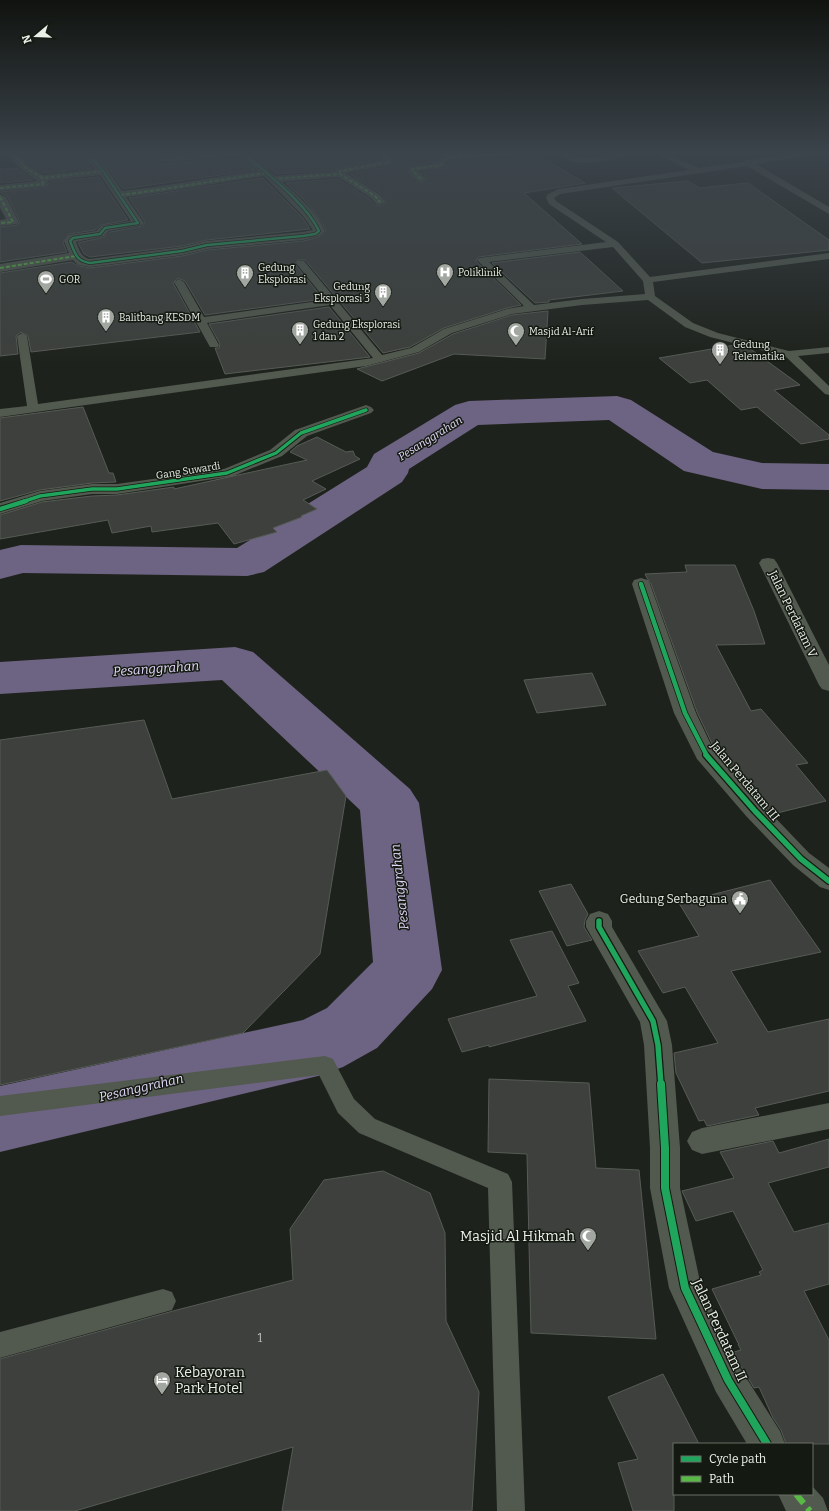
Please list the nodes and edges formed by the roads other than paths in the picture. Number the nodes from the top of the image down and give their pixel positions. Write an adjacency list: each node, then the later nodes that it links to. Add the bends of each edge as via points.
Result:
1 (138, 224): 5 (street, via 105,228 98,235 73,238 70,241)
2 (315, 224): 5 (street, via 319,231 303,236 207,245 182,251 90,263 82,262)
3 (584, 224): 4 (lane)
4 (615, 244): 9 (lane); 13 (lane, via 482,260)
5 (76, 256): 8 (street)
6 (829, 256): 9 (lane)
7 (301, 263): 12 (lane)
8 (0, 268)
9 (648, 280): 11 (lane)
10 (179, 282): 14 (lane)
11 (650, 298): 13 (lane); 18 (lane, via 700,331)
12 (333, 302): 14 (lane); 19 (lane)
13 (531, 308): 19 (lane, via 512,311 448,331 414,350)
14 (201, 321): 16 (lane)
15 (22, 336): 21 (lane)
16 (214, 345)
17 (829, 350): 18 (lane)
18 (789, 354): 20 (lane)
19 (380, 360): 21 (lane)
20 (829, 392)
21 (33, 409): 23 (lane)
22 (366, 410): 24 (street, Gang Suwardi, via 301,433 276,453 227,473 117,489 92,489 40,496)
23 (0, 413)
24 (0, 508)
25 (768, 563): 27 (street, Jalan Perdatam V)
26 (641, 584): 28 (street, Jalan Perdatam III, via 685,712 705,754 801,859)
27 (829, 685)
28 (829, 882)
29 (599, 921): 35 (street, Jalan Perdatam II, via 599,927 652,1021 658,1045 665,1188 685,1288 728,1380)
30 (0, 1106): 37 (lane, via 325,1065 346,1106 367,1126 500,1182)
31 (829, 1116): 32 (street)
32 (702, 1140)
33 (163, 1301): 34 (lane)
34 (0, 1345)
35 (765, 1443)
36 (797, 1495): 38 (street)
37 (511, 1511)
38 (810, 1511)

